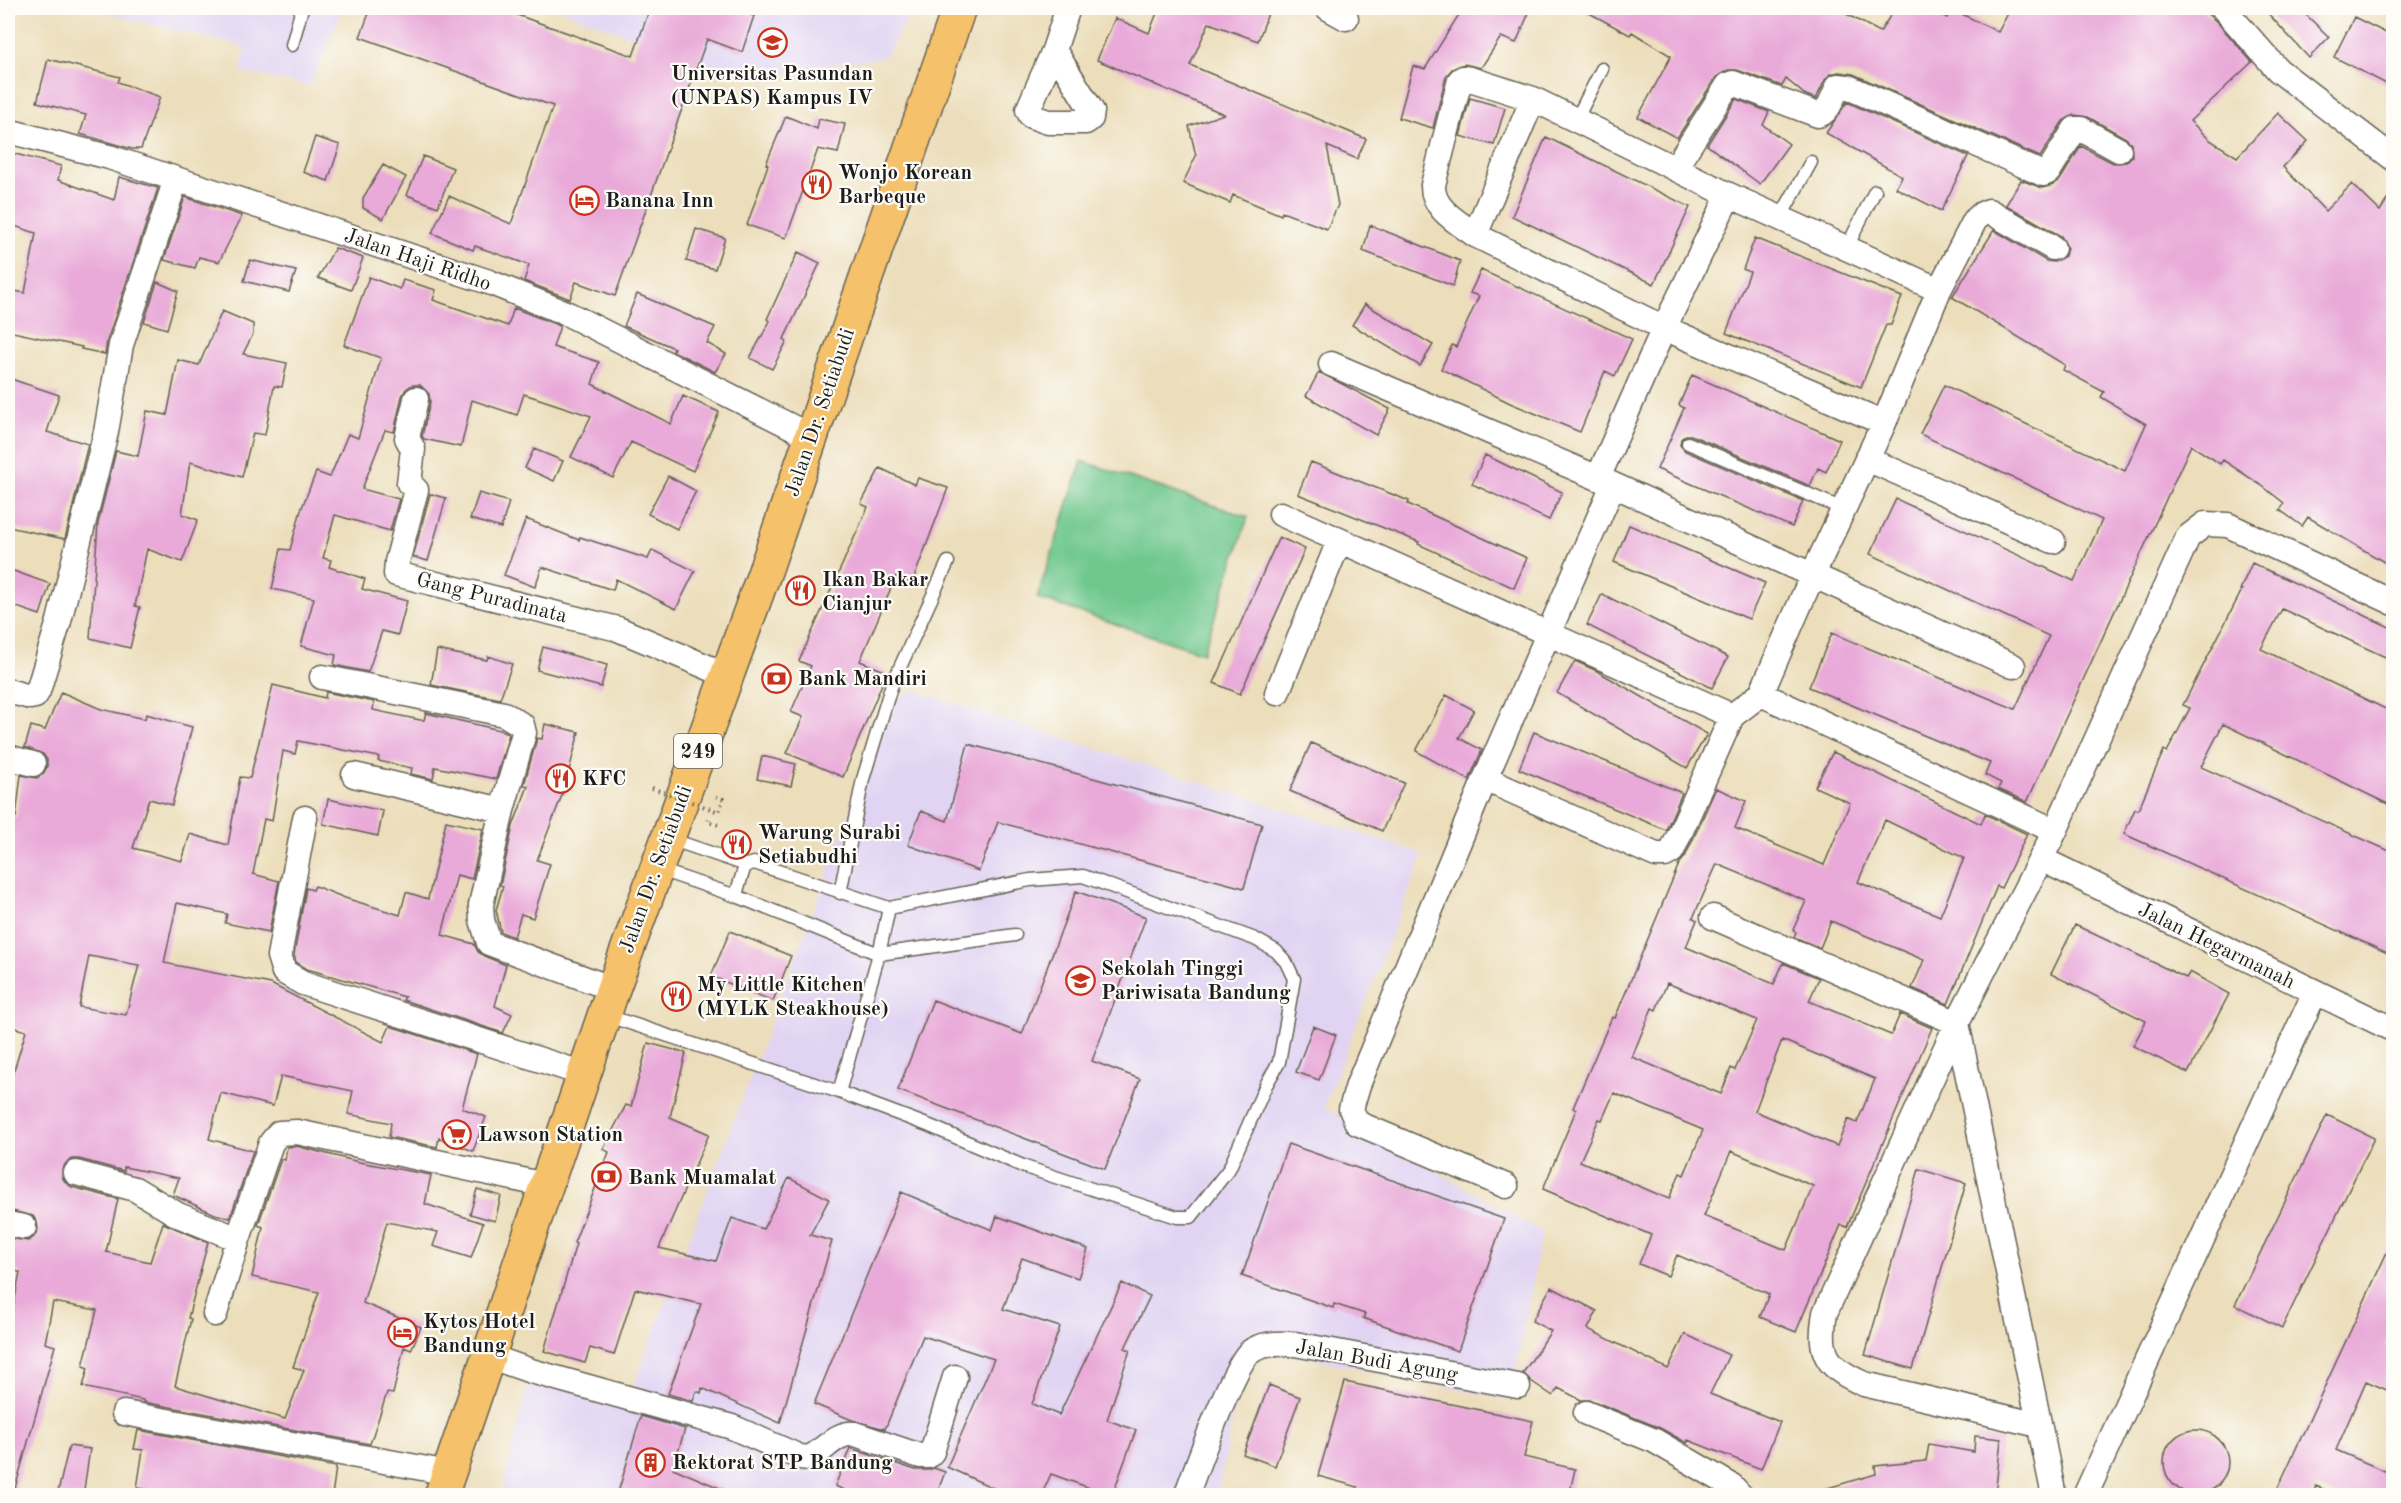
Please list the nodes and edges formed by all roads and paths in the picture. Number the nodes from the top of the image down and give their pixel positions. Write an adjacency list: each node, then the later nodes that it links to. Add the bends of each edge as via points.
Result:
1 (302, 8): 5 (lane)
2 (1068, 8): 6 (street)
3 (2223, 8): 12 (street, via 2278,70)
4 (950, 10): 27 (main road, Jalan Dr. Setiabudi / 249)
5 (292, 45)
6 (1054, 50)
7 (1602, 69): 9 (lane)
8 (1533, 99): 9 (street); 19 (street); 19 (street, via 1470,79 1460,80 1433,194 1442,209)
9 (1576, 120): 14 (street)
10 (8, 131): 15 (street, Jalan Haji Ridho, via 110,157)
11 (2119, 150): 14 (street, via 2075,129 2043,174 1848,87 1838,86 1826,111 1818,115 1733,84 1728,85)
12 (2394, 159)
13 (1811, 162): 18 (lane)
14 (1675, 168): 17 (street)
15 (176, 179): 27 (street, Jalan Haji Ridho, via 499,286 579,320); 42 (street, via 121,345 106,432 38,691 30,697)
16 (1875, 191): 20 (lane)
17 (1729, 195): 18 (street); 23 (street)
18 (1780, 218): 20 (street)
19 (1475, 235): 23 (street)
20 (1847, 247): 22 (street)
21 (2053, 248): 22 (street, via 1989,211 1975,220)
22 (1939, 291): 26 (street)
23 (1664, 328): 26 (street); 30 (street)
24 (1331, 364): 30 (street)
25 (416, 399): 40 (street, Gang Puradinata, via 407,438 413,449 409,483 416,490 396,573 618,629)
26 (1884, 423): 29 (street)
27 (810, 436): 40 (main road, Jalan Dr. Setiabudi / 249)
28 (1688, 443): 31 (lane)
29 (1867, 459): 31 (street); 34 (street)
30 (1605, 481): 36 (street); 38 (street)
31 (1843, 509): 36 (street)
32 (1281, 514): 33 (street)
33 (1339, 541): 38 (street); 43 (street)
34 (2053, 541)
35 (948, 562): 59 (lane, via 891,687 863,779)
36 (1812, 574): 39 (street); 44 (street)
37 (2394, 603): 54 (street, via 2228,525 2205,524 2196,529 2188,537)
38 (1548, 632): 45 (street); 49 (street)
39 (2013, 666)
40 (726, 675): 55 (main road, Jalan Dr. Setiabudi / 249)
41 (322, 677): 51 (street, via 513,718 522,725 524,733)
42 (8, 692)
43 (1277, 693)
44 (1761, 694): 45 (street); 54 (street)
45 (1732, 716): 49 (street, via 1672,851 1665,855 1656,855)
46 (8, 758): 47 (street)
47 (33, 764)
48 (354, 775): 51 (street)
49 (1485, 779): 73 (street, via 1351,1109 1357,1123)
50 (652, 788): 53 (path, bridge, via 719,812 723,799 716,796 708,822)
51 (502, 810): 66 (street, via 481,904 489,943)
52 (305, 818): 69 (street, via 279,956 284,972 303,983)
53 (719, 825)
54 (2055, 831): 56 (street)
55 (666, 838): 57 (lane); 58 (main road, Jalan Dr. Setiabudi / 249)
56 (2041, 859): 65 (street, Jalan Hegarmanah); 67 (street)
57 (746, 865): 59 (lane, via 754,863); 60 (lane, via 736,891)
58 (655, 868): 60 (lane); 66 (main road, Jalan Dr. Setiabudi / 249)
59 (840, 893): 61 (lane)
60 (739, 897): 64 (lane)
61 (889, 908): 64 (lane); 70 (lane, via 1030,880 1083,876 1255,939 1276,951 1294,979 1279,1062 1229,1169 1191,1216 1178,1217 1025,1167)
62 (1713, 917): 67 (street)
63 (1015, 935): 64 (lane)
64 (879, 954): 70 (lane)
65 (2315, 992): 68 (street, Jalan Hegarmanah); 86 (street)
66 (609, 1002): 69 (main road, Jalan Dr. Setiabudi / 249); 70 (lane)
67 (1957, 1023): 81 (street); 81 (street, via 1825,1312 1824,1350 1841,1373 1864,1384)
68 (2394, 1030)
69 (584, 1074): 72 (main road, Jalan Dr. Setiabudi / 249)
70 (839, 1092)
71 (76, 1173): 74 (street, via 135,1188 178,1215)
72 (545, 1185): 74 (street, via 289,1131 277,1134 271,1143); 76 (main road, Jalan Dr. Setiabudi / 249)
73 (1506, 1186)
74 (238, 1239): 75 (street)
75 (215, 1314)
76 (488, 1356): 77 (street, via 732,1427 809,1458 846,1433 920,1456 928,1455); 82 (main road, Jalan Dr. Setiabudi / 249)
77 (956, 1377)
78 (1518, 1386): 83 (street, Jalan Budi Agung, via 1295,1344 1268,1344 1249,1352 1237,1372)
79 (124, 1413): 82 (street)
80 (1586, 1413): 84 (street, via 1655,1440 1732,1486)
81 (2040, 1425): 85 (street)
82 (445, 1484)
83 (1186, 1496)
84 (1741, 1496)
85 (2054, 1496)
86 (2085, 1496)

